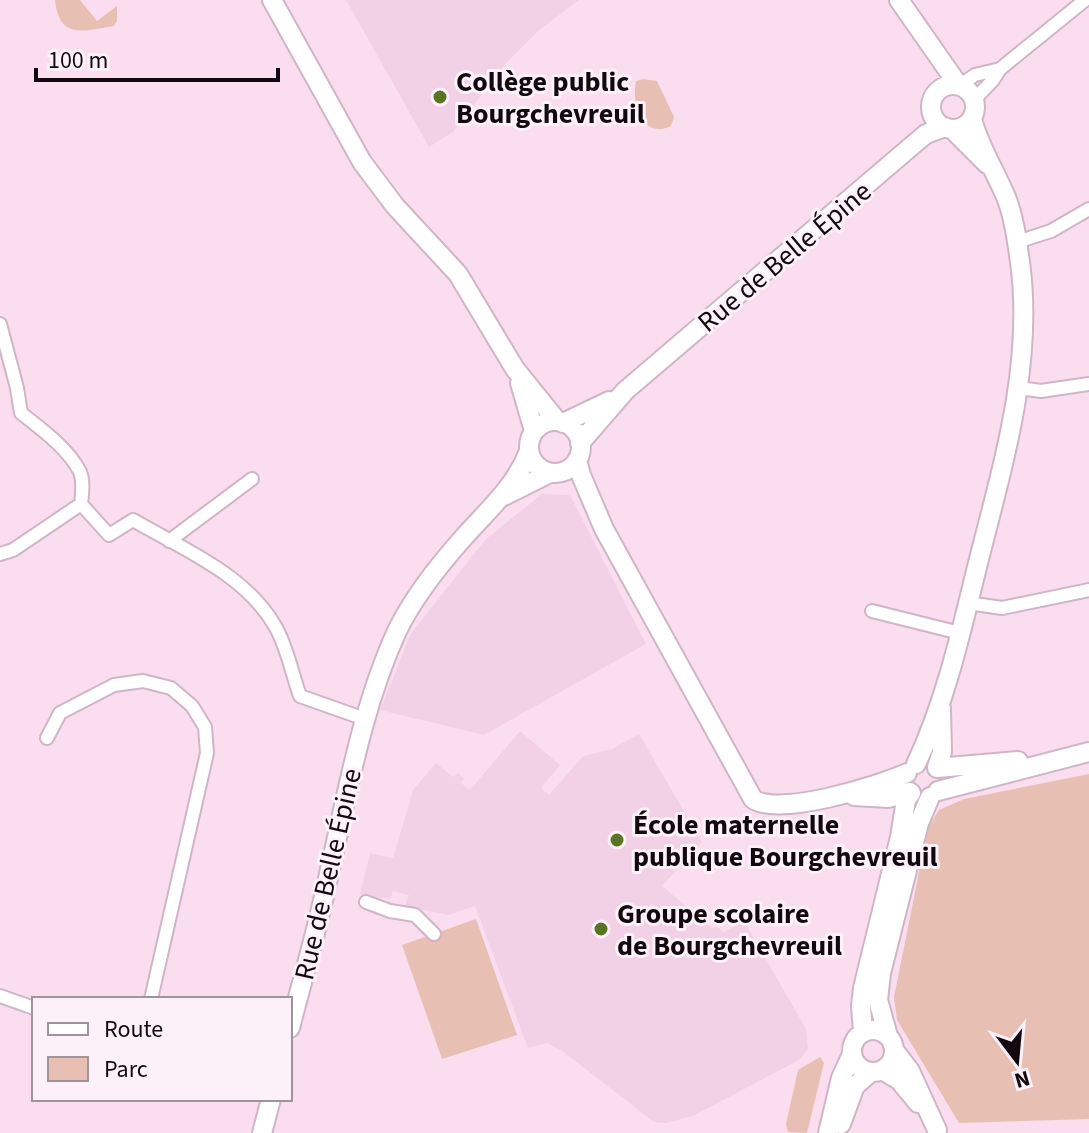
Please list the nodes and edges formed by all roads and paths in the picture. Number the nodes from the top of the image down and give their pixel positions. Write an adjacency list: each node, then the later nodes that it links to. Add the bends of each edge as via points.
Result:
1 (272, 0): 14 (street, via 362,162 458,274)
2 (899, 0): 4 (street)
3 (1085, 0): 5 (street)
4 (925, 37): 6 (street); 7 (street)
5 (1000, 69): 6 (street, via 975,75); 8 (street)
6 (959, 86): 7 (street); 8 (street, via 966,90)
7 (939, 91): 9 (street, via 932,113)
8 (973, 110): 9 (street, via 967,125); 10 (street)
9 (949, 128): 10 (street); 17 (street, Rue de Belle Épine, via 926,134)
10 (992, 170): 12 (street, via 1006,197)
11 (1089, 209): 12 (street, via 1045,234)
12 (1017, 242): 16 (street, via 1023,309)
13 (0, 324): 25 (street, via 21,413 51,436 79,472)
14 (515, 369): 18 (street); 19 (street)
15 (1089, 384): 16 (street, via 1041,391)
16 (1019, 388): 30 (street)
17 (625, 391): 18 (street, Rue de Belle Épine, via 584,415); 21 (street, Rue de Belle Épine)
18 (560, 422): 19 (street, via 544,423); 21 (street, via 573,428)
19 (534, 431): 20 (street)
20 (529, 451): 22 (street, via 538,468); 24 (street, Rue de Belle Épine)
21 (579, 451): 22 (street, via 568,469); 26 (street, via 581,475)
22 (553, 473): 24 (street, Rue de Belle Épine); 26 (street, via 580,496)
23 (252, 479): 27 (street)
24 (502, 497): 34 (street, Rue de Belle Épine, via 462,539 407,614)
25 (81, 504): 27 (street, via 109,535 133,520); 28 (street)
26 (604, 529): 38 (street, via 753,799 777,804 839,796 888,798)
27 (169, 541): 34 (street, via 240,583 260,603 277,628 300,696)
28 (6, 552)
29 (1089, 590): 30 (street, via 1002,608)
30 (968, 603): 32 (street)
31 (872, 611): 32 (street)
32 (960, 633): 33 (street)
33 (941, 701): 37 (street, via 942,752); 38 (street)
34 (365, 719): 44 (street, Rue de Belle Épine)
35 (47, 738): 42 (street, via 60,713 114,685 143,681 171,688 192,706 205,727 207,753)
36 (1083, 753): 37 (street); 38 (street)
37 (937, 767): 38 (street, via 942,778)
38 (919, 785): 45 (street, via 906,800 863,988); 46 (street, via 919,823 878,1000)
39 (366, 902): 40 (street, via 415,915)
40 (434, 934)
41 (0, 996): 43 (street)
42 (151, 997)
43 (32, 1007)
44 (292, 1020)
45 (863, 1032): 46 (street, via 876,1030); 47 (street, via 854,1041)
46 (891, 1043): 48 (street, via 890,1064); 50 (street)
47 (852, 1054): 48 (street, via 858,1066); 52 (street)
48 (876, 1072): 50 (street, via 909,1090); 53 (street, via 855,1086)
49 (270, 1101): 51 (street)
50 (938, 1131)
51 (262, 1133)
52 (828, 1133)
53 (838, 1133)

